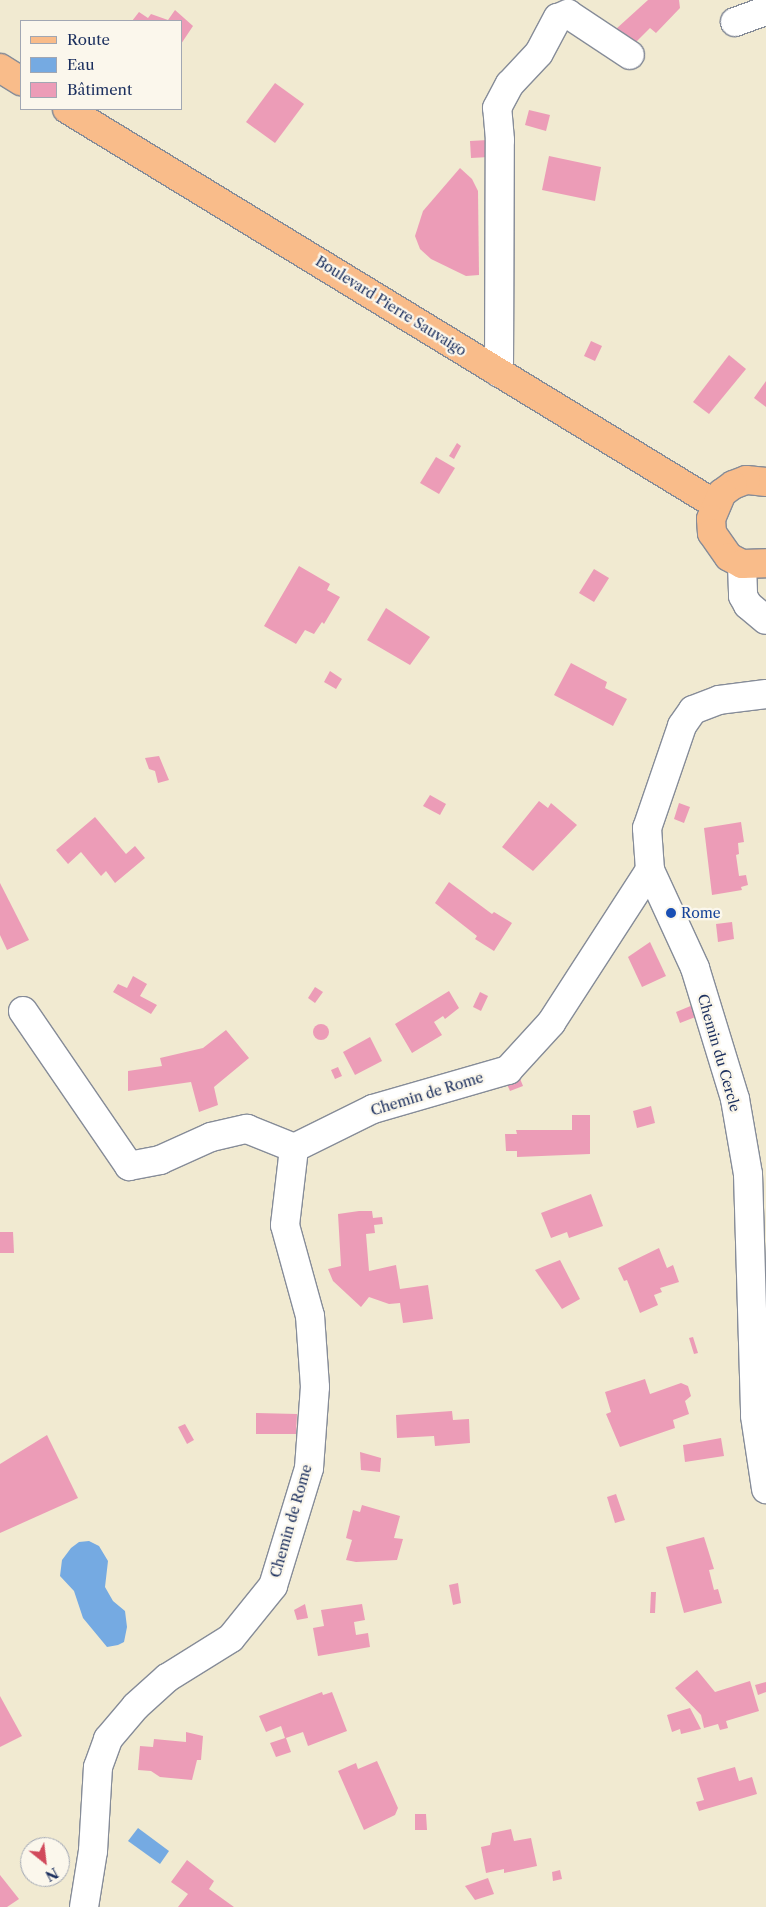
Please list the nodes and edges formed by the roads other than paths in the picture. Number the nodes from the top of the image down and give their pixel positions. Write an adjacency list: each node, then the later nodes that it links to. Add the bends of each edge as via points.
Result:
1 (766, 11): 2 (street)
2 (735, 22)
3 (630, 55): 7 (street, via 568,14 558,18 539,53 510,84 497,108 500,140)
4 (0, 68): 5 (main road)
5 (20, 80)
6 (69, 110): 7 (main road, Boulevard Pierre Sauvaigo)
7 (499, 373): 9 (main road, Boulevard Pierre Sauvaigo)
8 (766, 482): 9 (main road, via 746,480 733,485)
9 (715, 504): 10 (main road, via 712,533 729,558)
10 (754, 564): 11 (street, via 743,596 751,609)
11 (766, 620)
12 (766, 694): 13 (street, Chemin du Cercle, via 719,700 702,706 693,710 682,726 646,828)
13 (650, 870): 15 (street, Chemin de Rome, via 551,1023 508,1070 373,1109); 16 (street, Chemin du Cercle, via 695,968 735,1099 748,1174 755,1416)
14 (23, 1011): 15 (street, via 129,1166 160,1160 211,1137 247,1129)
15 (294, 1148): 17 (street, Chemin de Rome, via 286,1225 310,1316 315,1388 309,1468 272,1586 230,1638 167,1678 136,1706 108,1740 98,1768 93,1851)
16 (766, 1489)
17 (84, 1907)

